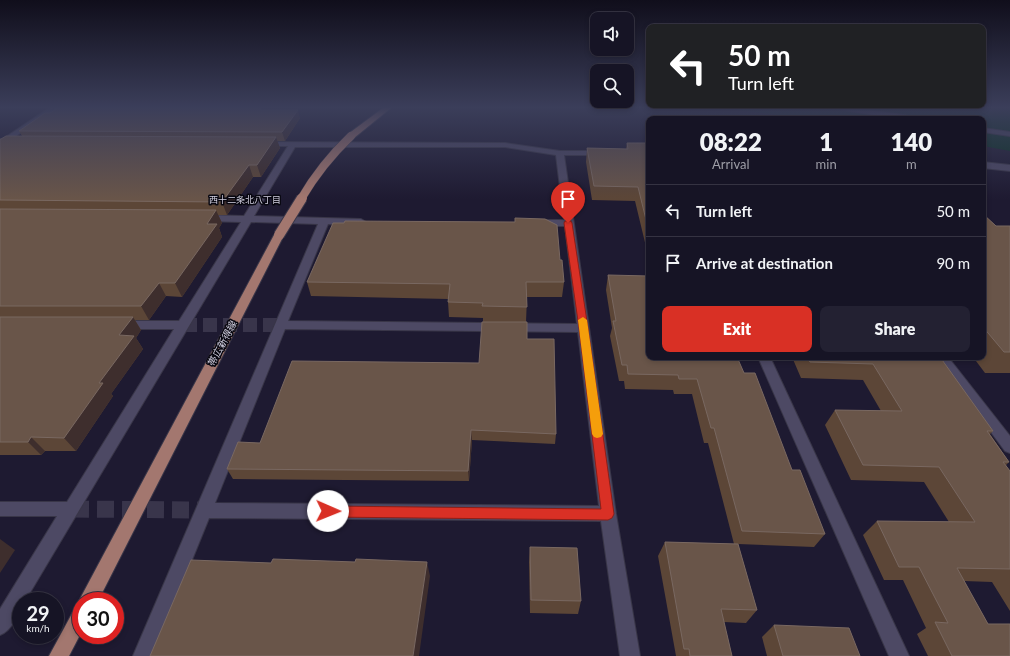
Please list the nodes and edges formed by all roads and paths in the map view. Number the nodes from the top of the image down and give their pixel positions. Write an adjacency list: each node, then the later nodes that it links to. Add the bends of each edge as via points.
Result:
1 (348, 139): 27 (main road, 帯広新得線, bridge, via 314,177 279,235)
2 (18, 143): 3 (street)
3 (1, 144)
4 (254, 144): 5 (street)
5 (293, 144): 6 (street, via 505,145); 11 (street)
6 (560, 153): 7 (street); 15 (street)
7 (612, 153)
8 (986, 165): 9 (street)
9 (1010, 168)
10 (194, 218): 11 (street)
11 (248, 219): 12 (street); 17 (street)
12 (324, 221): 13 (street); 18 (street)
13 (371, 222)
14 (529, 223): 15 (street)
15 (568, 223): 19 (street)
16 (111, 325): 17 (street)
17 (183, 325): 24 (street)
18 (281, 325): 19 (street); 25 (street)
19 (584, 328): 26 (street)
20 (765, 360): 33 (street)
21 (944, 360): 22 (street)
22 (1010, 447)
23 (0, 509): 24 (street)
24 (72, 509): 28 (street)
25 (204, 510): 26 (street); 31 (street)
26 (608, 514): 32 (street)
27 (93, 592)
28 (0, 626)
29 (72, 631): 30 (main road)
30 (59, 656)
31 (144, 656)
32 (630, 656)
33 (899, 656)

